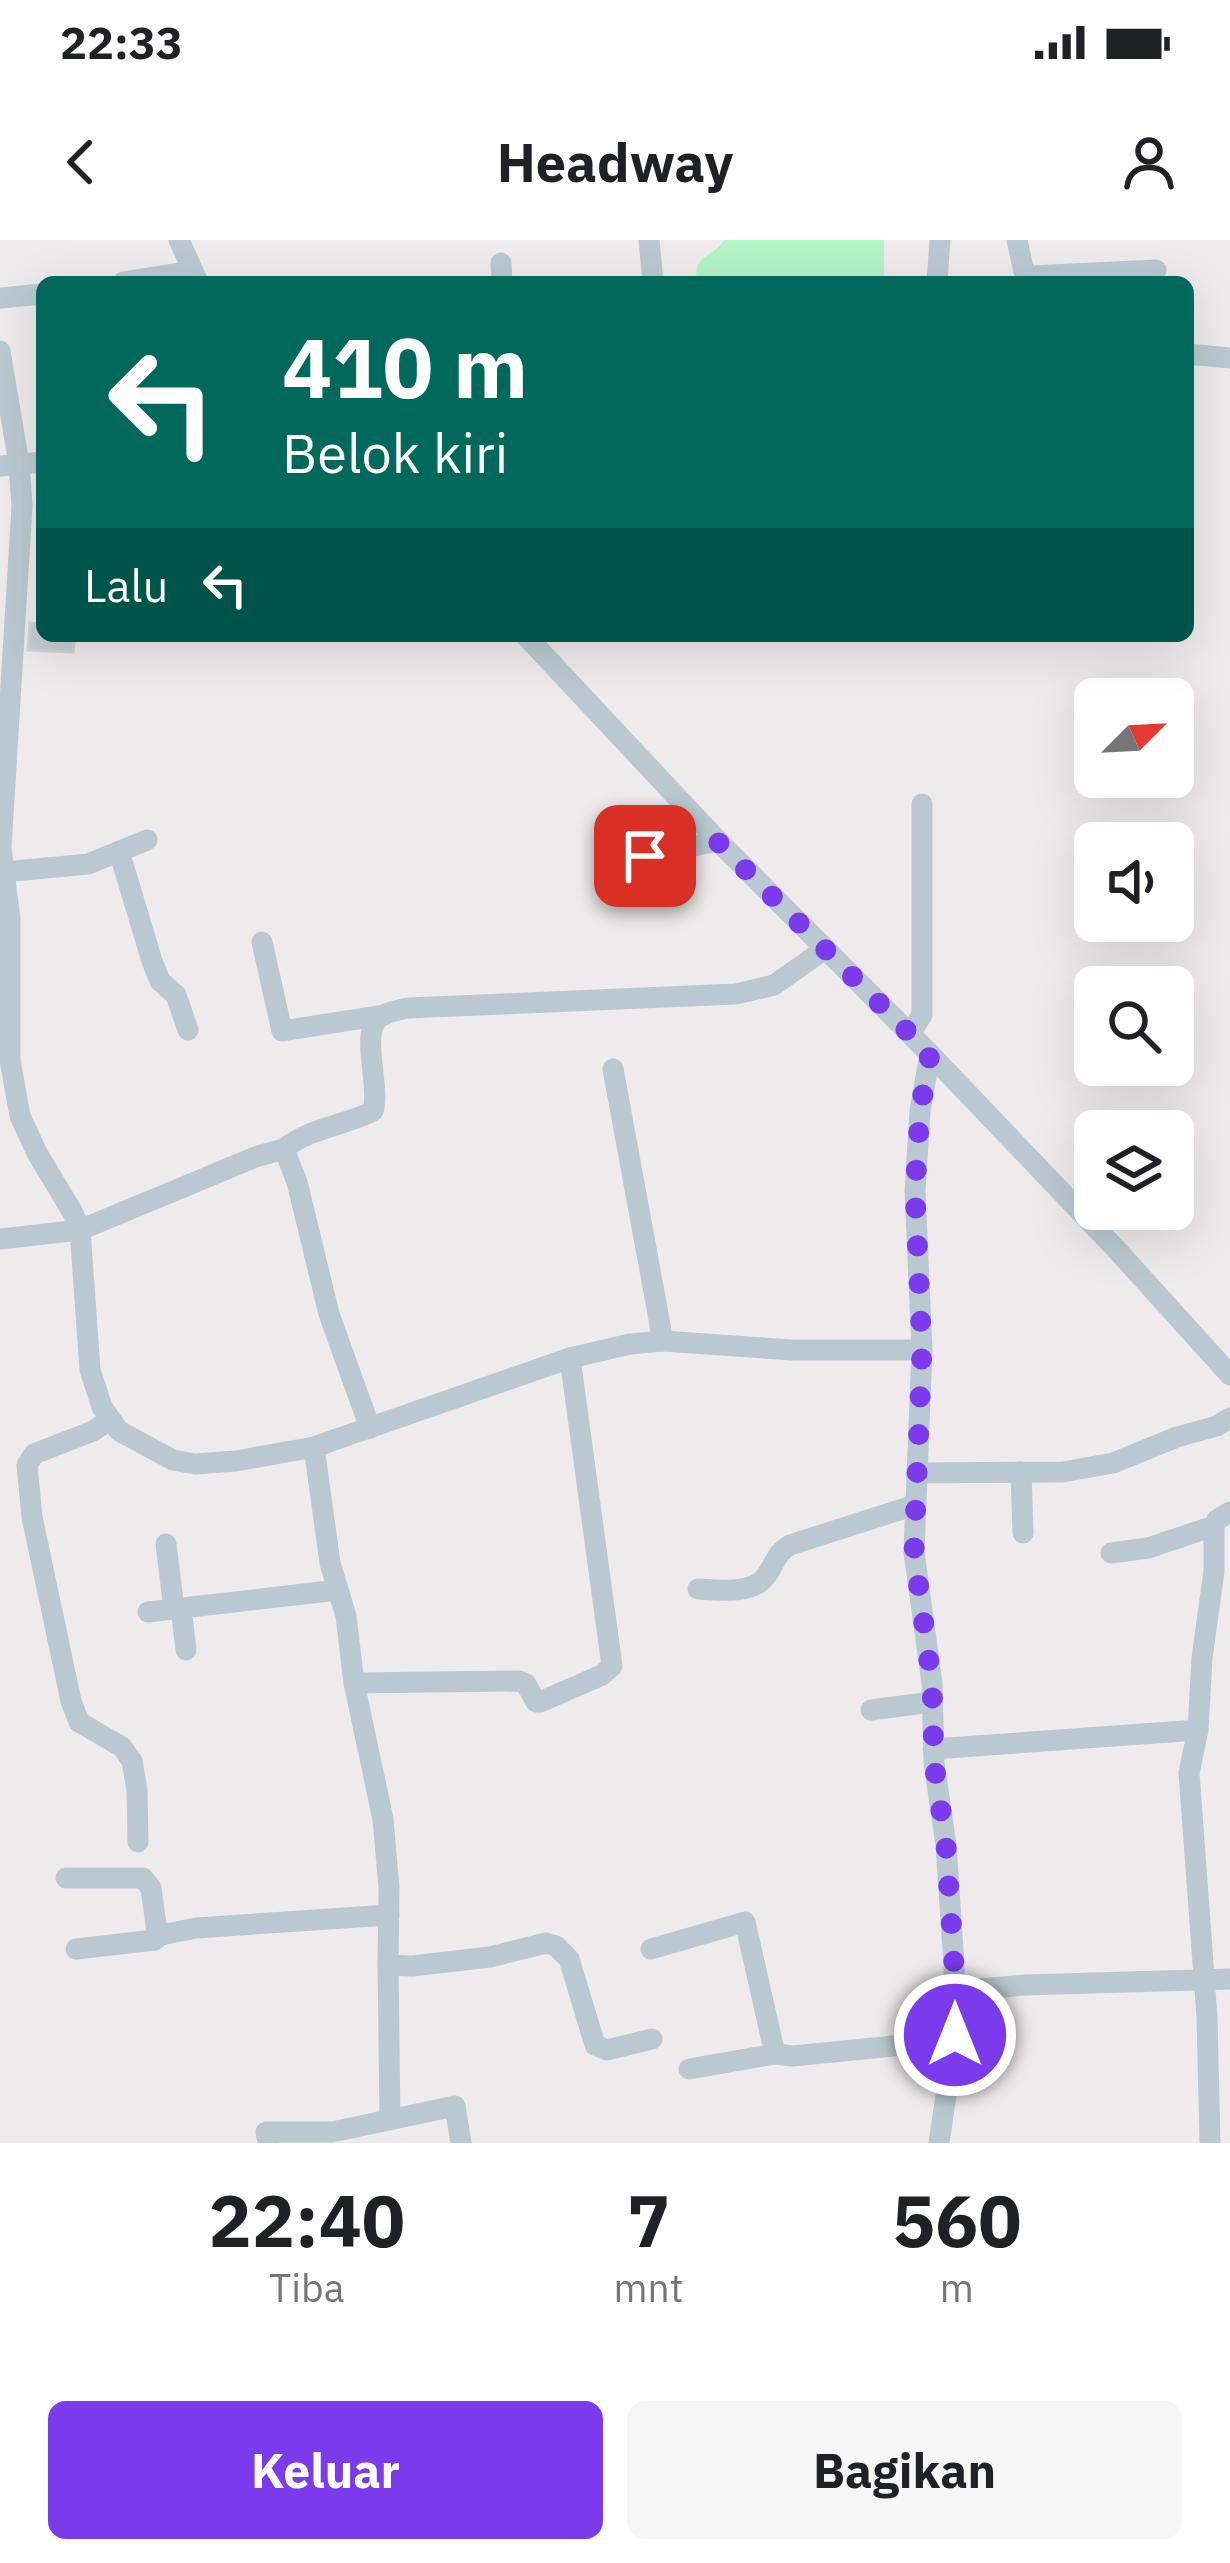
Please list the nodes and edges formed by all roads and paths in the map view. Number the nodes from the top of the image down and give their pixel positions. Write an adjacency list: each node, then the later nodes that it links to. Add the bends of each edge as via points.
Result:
1 (179, 240): 6 (street)
2 (650, 240): 7 (street)
3 (940, 240): 8 (street)
4 (1017, 240): 5 (street, via 1030,276)
5 (1156, 270)
6 (195, 276)
7 (653, 276)
8 (938, 276)
9 (36, 294): 10 (street)
10 (0, 298)
11 (0, 351): 14 (street)
12 (1194, 355): 13 (street)
13 (1230, 358)
14 (20, 464): 15 (street)
15 (8, 634): 20 (street)
16 (532, 642): 19 (street)
17 (922, 804): 28 (street, via 922,1015)
18 (146, 840): 21 (street)
19 (718, 842): 22 (street); 25 (street)
20 (1, 848): 23 (street)
21 (119, 851): 23 (street, via 88,864); 27 (street, via 152,961 176,994)
22 (609, 862)
23 (4, 872): 32 (street, via 10,1060 20,1116)
24 (262, 942): 26 (street, via 282,1031)
25 (825, 950): 26 (street, via 774,985 736,994); 28 (street)
26 (384, 1015): 31 (street, via 372,1025 373,1111)
27 (188, 1030)
28 (910, 1034): 29 (street)
29 (930, 1054): 35 (street, via 915,1191); 37 (street)
30 (613, 1070): 34 (street)
31 (284, 1149): 32 (street); 40 (street)
32 (80, 1230): 33 (street); 39 (street, via 90,1370)
33 (0, 1239)
34 (663, 1340): 35 (street); 36 (street)
35 (922, 1350): 43 (street)
36 (570, 1358): 40 (street); 54 (street, via 612,1666 540,1702 519,1681)
37 (1226, 1363)
38 (1230, 1418): 42 (street, via 1113,1463)
39 (110, 1420): 41 (street, via 141,1444 194,1464); 59 (street, via 34,1454 27,1469 71,1701 80,1722 133,1761)
40 (370, 1428): 41 (street)
41 (314, 1447): 50 (street)
42 (1021, 1472): 43 (street); 46 (street)
43 (916, 1473): 44 (street)
44 (915, 1505): 49 (street, via 790,1545 756,1585); 55 (street)
45 (1222, 1519): 48 (street, via 1148,1548); 57 (street)
46 (1023, 1532)
47 (166, 1544): 51 (street)
48 (1111, 1553)
49 (698, 1589)
50 (338, 1590): 51 (street); 54 (street)
51 (178, 1609): 52 (street); 53 (street)
52 (148, 1612)
53 (186, 1650)
54 (354, 1683): 61 (street, via 383,1820)
55 (932, 1702): 56 (street); 58 (street)
56 (871, 1710)
57 (1198, 1730): 58 (street); 66 (street, via 1189,1792)
58 (934, 1750): 68 (street)
59 (138, 1842)
60 (66, 1878): 62 (street, via 142,1878)
61 (389, 1915): 62 (street); 65 (street)
62 (160, 1935): 63 (street)
63 (76, 1949)
64 (651, 1949): 71 (street, via 745,1922)
65 (388, 1964): 69 (street, via 490,1957 546,1943 569,1959 595,2044 607,2050); 73 (street)
66 (1203, 1978): 67 (street); 68 (street); 78 (street)
67 (1230, 1979)
68 (955, 1987): 70 (street)
69 (652, 2039)
70 (954, 2040): 71 (street); 77 (street)
71 (775, 2054): 72 (street)
72 (689, 2069)
73 (390, 2119): 74 (street); 76 (street, via 455,2106)
74 (333, 2137): 75 (street, via 266,2132)
75 (268, 2143)
76 (461, 2143)
77 (939, 2143)
78 (1210, 2143)

